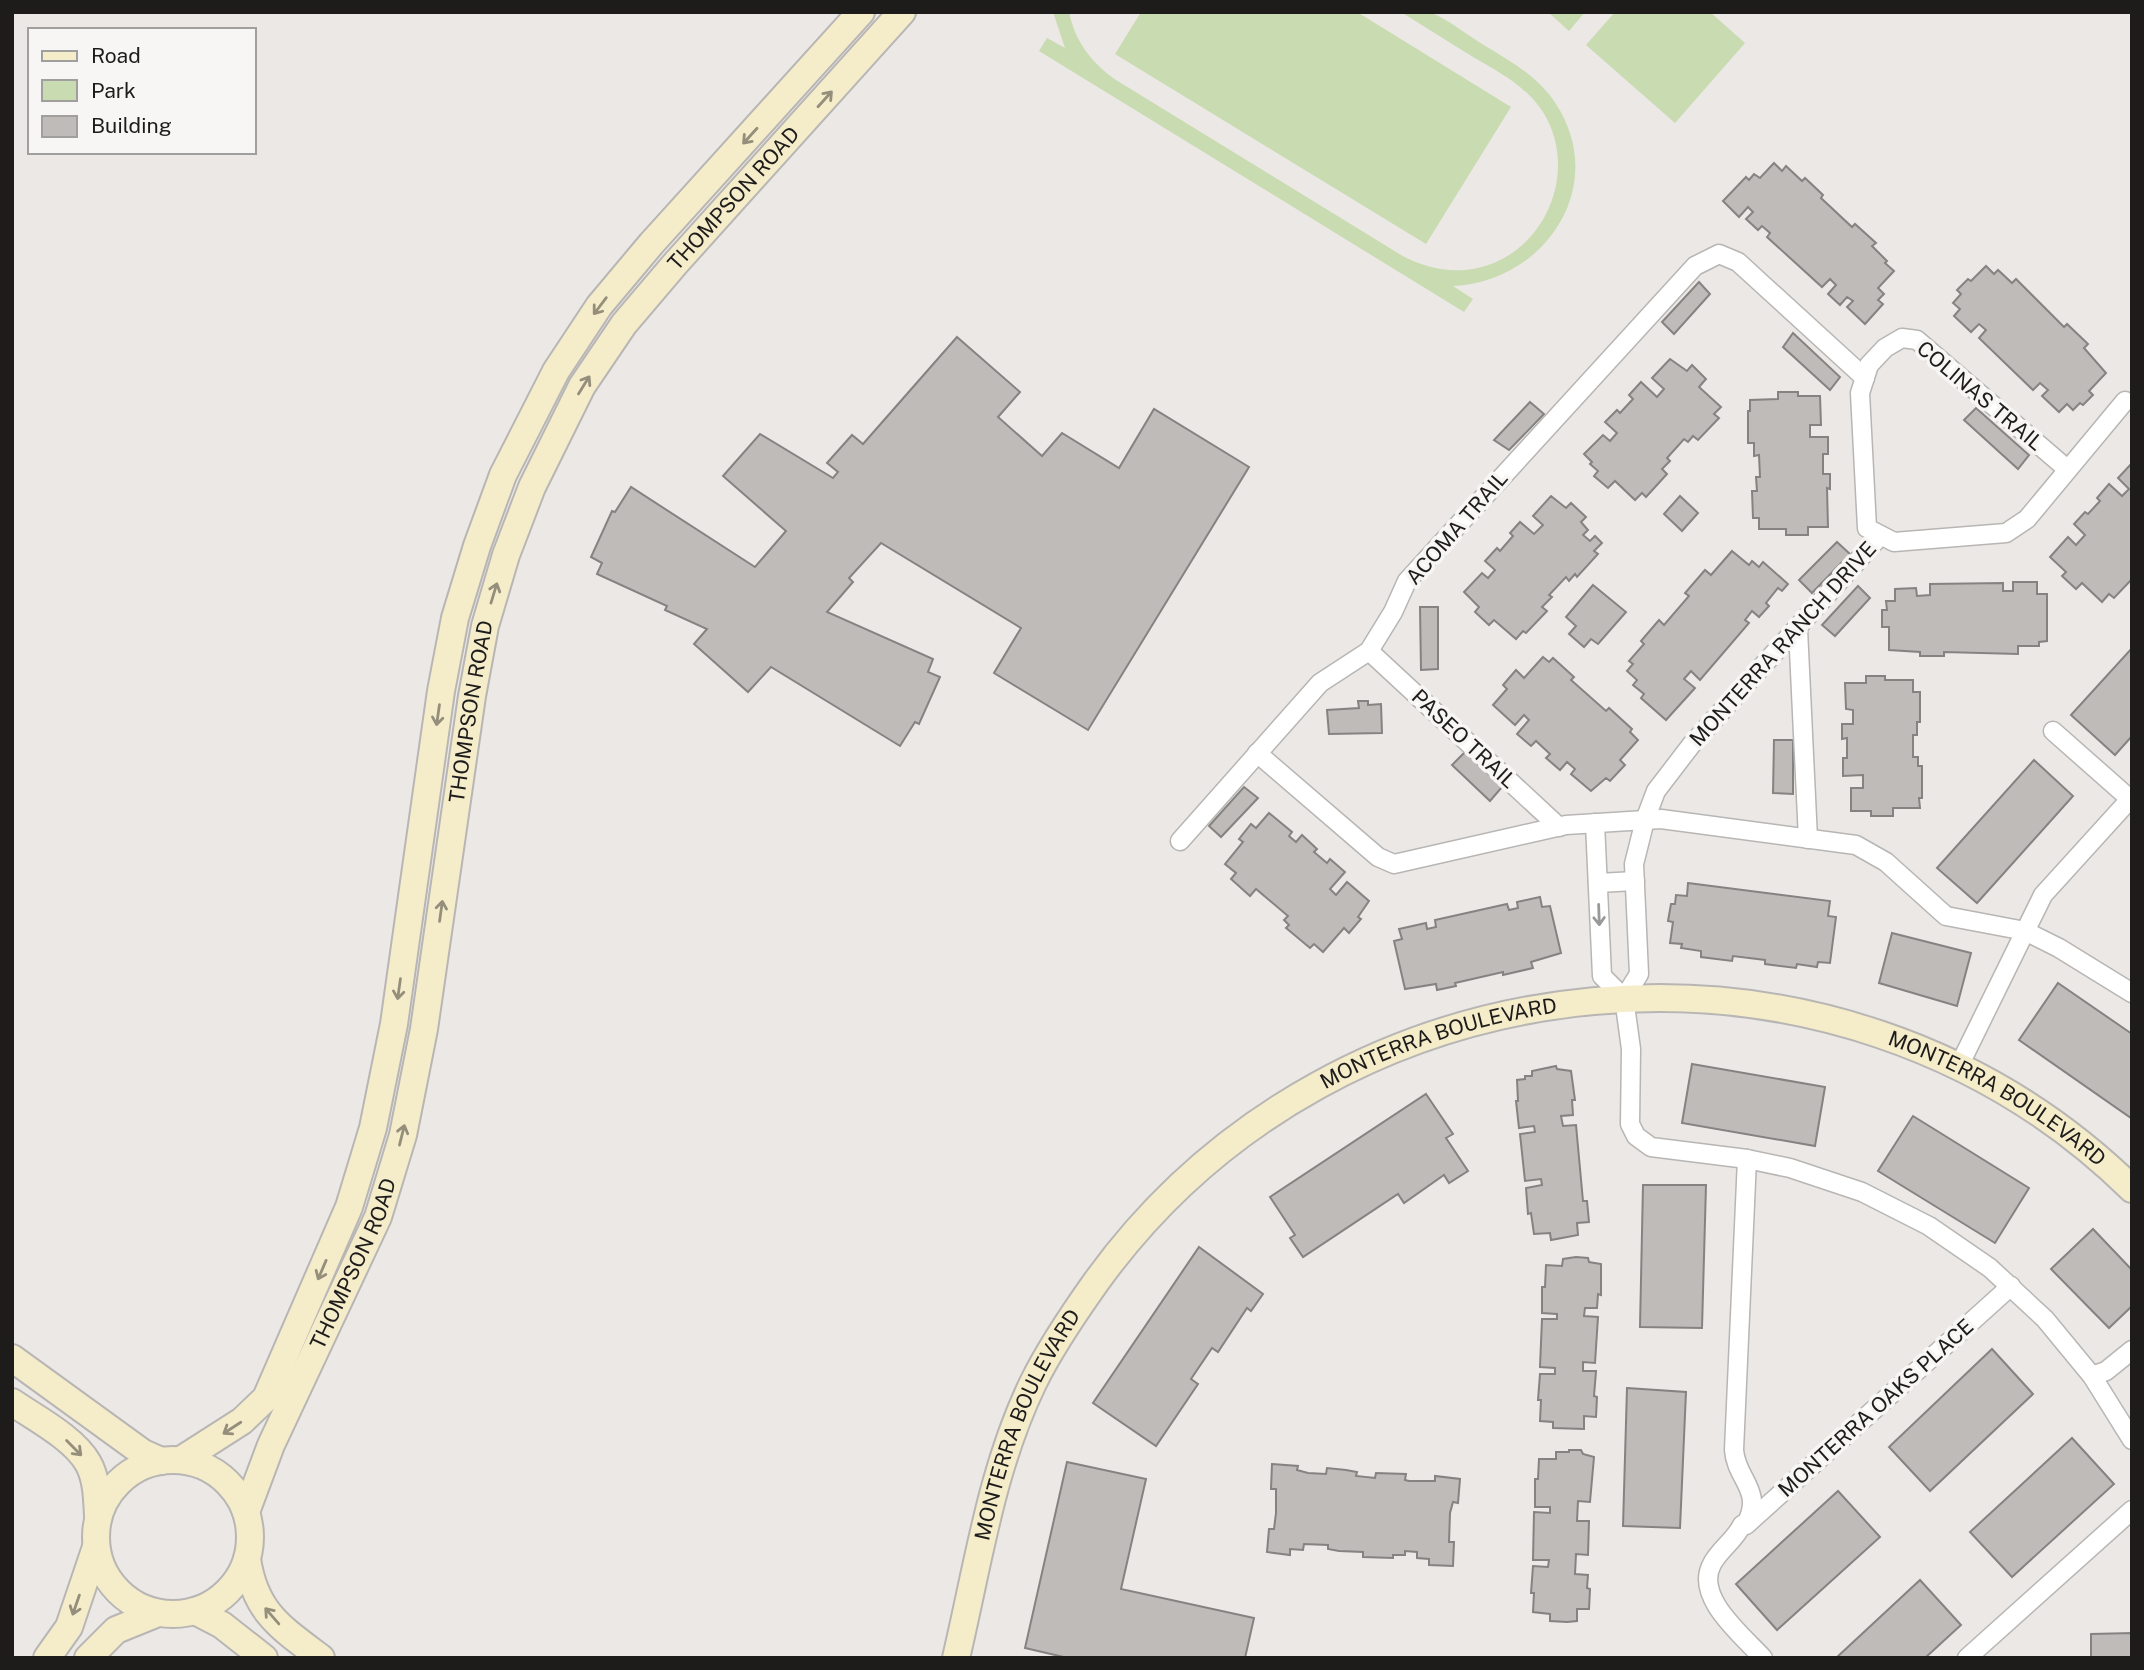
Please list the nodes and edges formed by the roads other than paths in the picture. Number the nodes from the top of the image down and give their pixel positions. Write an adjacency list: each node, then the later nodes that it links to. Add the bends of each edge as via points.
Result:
1 (861, 12): 3 (street, THOMPSON ROAD, one-way to 3)
2 (902, 12): 4 (street, THOMPSON ROAD, one-way to 2)
3 (626, 275): 4 (street); 10 (street, THOMPSON ROAD, one-way to 10, via 599,306 556,371 503,475 477,546)
4 (649, 294): 12 (street, THOMPSON ROAD, one-way to 4, via 506,555 532,487 582,386)
5 (1864, 378): 7 (street, COLINAS TRAIL, via 1885,348 1902,338 1917,340); 8 (street, via 1860,393 1867,528); 11 (street, ACOMA TRAIL, via 1738,262 1719,254 1695,266 1407,581)
6 (2125, 401): 7 (street, MONTERRA RANCH DRIVE)
7 (2067, 469): 8 (street, MONTERRA RANCH DRIVE, via 2027,519 2006,533 1894,542)
8 (1880, 536): 9 (street, MONTERRA RANCH DRIVE)
9 (1798, 629): 16 (street, MONTERRA RANCH DRIVE, via 1692,744 1656,791); 19 (street)
10 (449, 648): 12 (street); 29 (street, THOMPSON ROAD, one-way to 29, via 394,1024 373,1128)
11 (1369, 651): 14 (street, ACOMA TRAIL, via 1320,683); 18 (street, PASEO TRAIL)
12 (479, 659): 30 (street, THOMPSON ROAD, one-way to 12, via 403,1135 424,1029)
13 (2053, 730): 15 (street)
14 (1257, 753): 18 (street, via 1378,857 1394,864); 20 (street, ACOMA TRAIL)
15 (2131, 798): 23 (street, via 2048,889)
16 (1645, 820): 17 (street); 19 (street, via 1667,819); 21 (street, MONTERRA RANCH DRIVE, via 1634,864)
17 (1595, 823): 18 (street); 22 (street)
18 (1559, 827)
19 (1808, 839): 23 (street, via 1856,845 1886,862 1946,916)
20 (1180, 841)
21 (1635, 881): 22 (street); 25 (street, MONTERRA RANCH DRIVE, via 1639,974)
22 (1598, 883): 25 (street, one-way to 25, via 1602,976)
23 (2025, 931): 24 (street); 26 (street)
24 (2132, 993)
25 (1625, 999): 26 (street, MONTERRA BOULEVARD, via 1701,999 1785,1010 1867,1031); 27 (street, via 1631,1049 1628,1115 1636,1136 1657,1149); 50 (street, MONTERRA BOULEVARD, via 1574,1002 1490,1017 1403,1044 1315,1086 1261,1122 1229,1144 1154,1211 1096,1282 1034,1381 989,1508)
26 (1958, 1068): 28 (street, MONTERRA BOULEVARD, via 2056,1126)
27 (1747, 1159): 31 (street, via 1826,1179 1896,1208 1960,1246); 41 (street, via 1734,1450 1753,1503)
28 (2132, 1189)
29 (349, 1208): 30 (street); 37 (street, THOMPSON ROAD, one-way to 37, via 266,1398 243,1421)
30 (378, 1217): 39 (street, THOMPSON ROAD, via 271,1445)
31 (2011, 1286): 34 (street); 41 (street, MONTERRA OAKS PLACE)
32 (2132, 1350): 34 (street)
33 (12, 1358): 37 (street, via 143,1453)
34 (2092, 1376): 36 (street)
35 (12, 1402): 40 (street, one-way to 40, via 76,1447 88,1463)
36 (2132, 1440)
37 (171, 1460): 39 (street, via 206,1468 227,1482); 40 (street, via 139,1467 121,1480)
38 (2132, 1510): 52 (street)
39 (246, 1512): 43 (street, via 250,1535)
40 (98, 1517): 42 (street)
41 (1740, 1530): 51 (street, via 1713,1562 1707,1587 1717,1608)
42 (96, 1547): 45 (street, via 103,1571 116,1590 135,1605); 46 (street, one-way to 46, via 69,1627)
43 (247, 1559): 44 (street, via 227,1591); 49 (street, one-way to 43, via 270,1616 251,1584)
44 (195, 1611): 45 (street); 48 (street, via 222,1625)
45 (158, 1613): 47 (street, via 116,1630)
46 (47, 1658)
47 (88, 1658)
48 (264, 1658)
49 (321, 1658)
50 (956, 1658)
51 (1763, 1658)
52 (1967, 1658)

